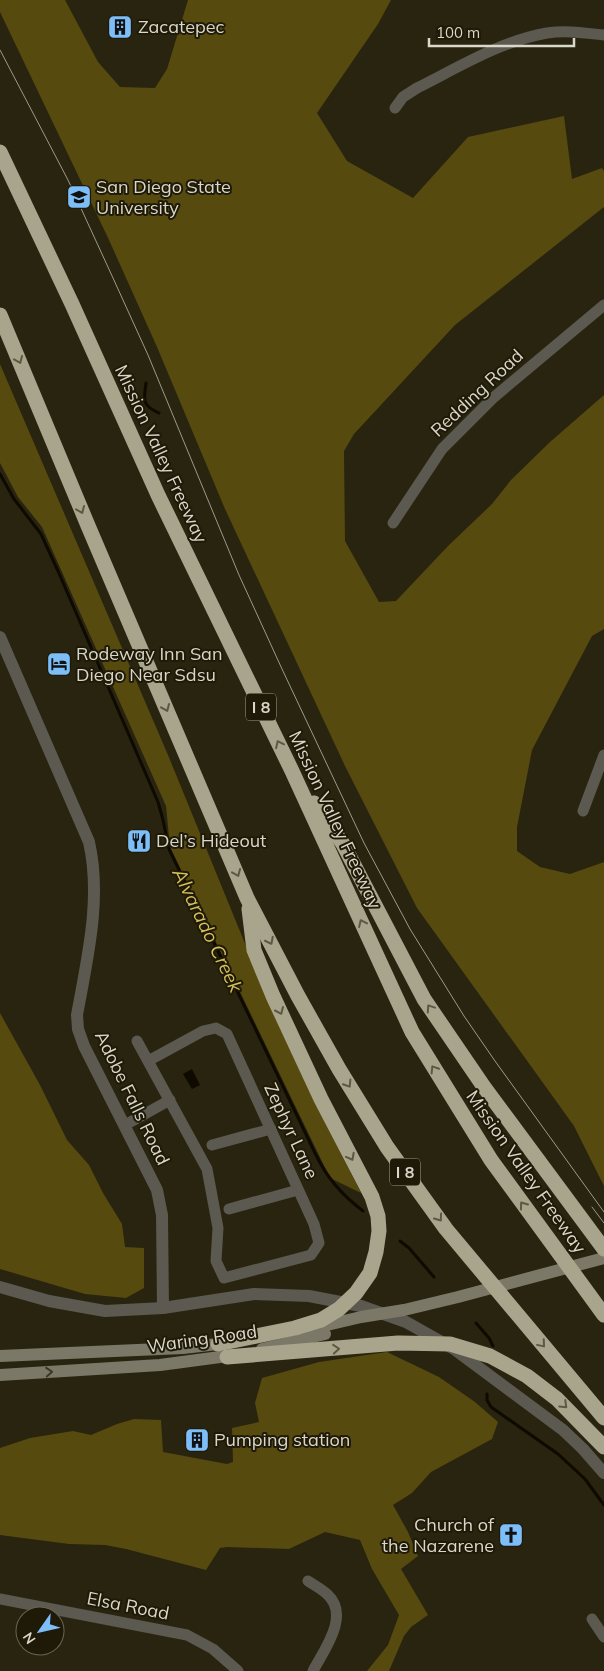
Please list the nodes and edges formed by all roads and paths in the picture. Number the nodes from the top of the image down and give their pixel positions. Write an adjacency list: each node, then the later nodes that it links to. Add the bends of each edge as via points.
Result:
1 (604, 35): 2 (street, via 548,33 510,42 417,88 403,97)
2 (395, 108)
3 (0, 152): 9 (highway, Mission Valley Freeway / I 8, one-way to 3, via 158,496)
4 (604, 305): 6 (street, Redding Road, via 493,398 442,449)
5 (0, 315): 11 (highway, I 8, one-way to 11)
6 (393, 523)
7 (0, 637): 15 (street, Adobe Falls Road, via 89,842 94,872 93,922 78,1029)
8 (604, 755): 10 (street)
9 (292, 771): 20 (highway, one-way to 9, via 484,1087 424,998 343,844); 25 (highway, Mission Valley Freeway / I 8, one-way to 9, via 491,1160 412,1032)
10 (583, 811)
11 (247, 898): 26 (highway, one-way to 26, via 254,950 317,1090 372,1197 379,1232 370,1272 356,1293 339,1309 296,1328); 30 (highway, I 8, one-way to 30, via 339,1069 387,1147 446,1229)
12 (137, 1040): 13 (street)
13 (148, 1061): 14 (street); 16 (street, Zephyr Lane, via 203,1031 216,1028 227,1034)
14 (170, 1100): 15 (street); 18 (street, Zephyr Lane, via 206,1168 218,1228 216,1261 224,1278 311,1255 319,1243)
15 (125, 1125): 23 (street, Adobe Falls Road, via 158,1190 162,1215)
16 (271, 1130): 17 (street); 18 (street, Zephyr Lane)
17 (212, 1145)
18 (298, 1190): 19 (street)
19 (229, 1209)
20 (604, 1249)
21 (604, 1258): 24 (main road, Waring Road)
22 (0, 1287): 23 (street, via 78,1308 104,1311)
23 (163, 1308): 32 (street, via 254,1294 309,1296 361,1306 406,1322 454,1349 563,1430)
24 (404, 1310): 26 (main road, Waring Road); 28 (main road, Waring Road, via 363,1325)
25 (604, 1315)
26 (218, 1344): 27 (main road, Waring Road)
27 (0, 1356)
28 (227, 1358): 29 (main road, Waring Road, one-way to 28); 31 (highway, one-way to 31, via 398,1343 450,1344 490,1356 527,1376 557,1399)
29 (0, 1375)
30 (604, 1418)
31 (604, 1447)
32 (604, 1473)
33 (308, 1581): 38 (street, via 329,1595 336,1610 336,1629)
34 (0, 1599): 37 (street, Elsa Road, via 187,1635 213,1649)
35 (592, 1619): 36 (street)
36 (604, 1637)
37 (238, 1671)
38 (313, 1671)

